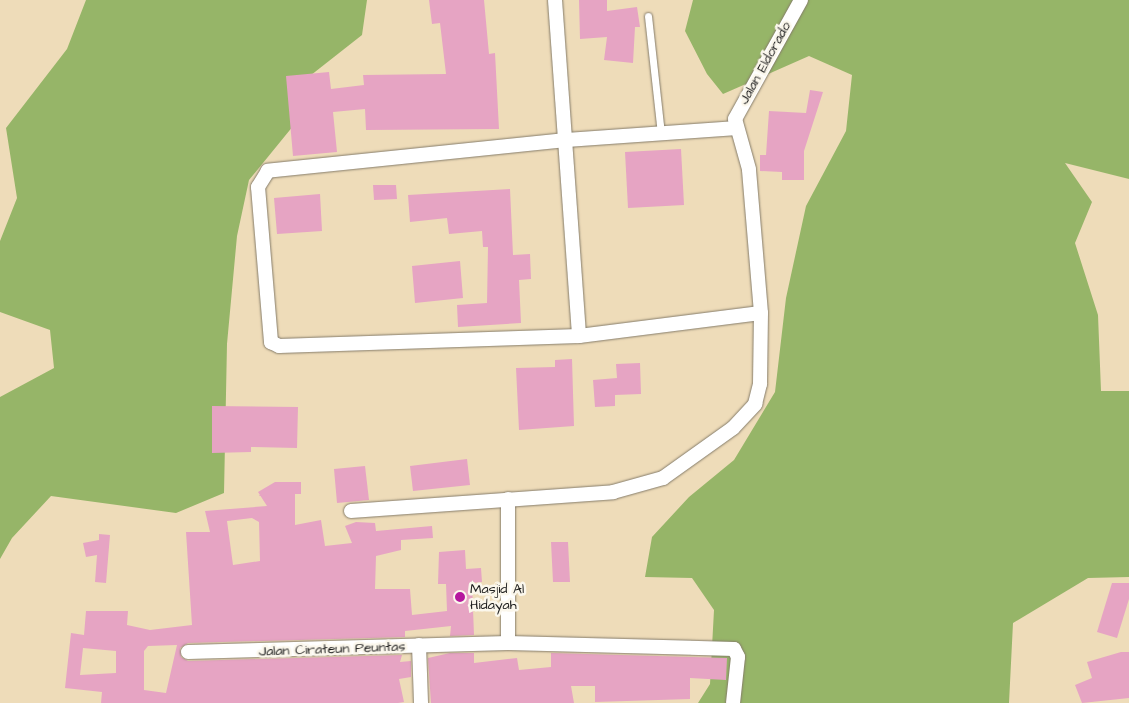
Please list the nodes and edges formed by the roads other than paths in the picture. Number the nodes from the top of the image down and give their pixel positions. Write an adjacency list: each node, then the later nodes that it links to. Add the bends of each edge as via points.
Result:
1 (555, 0): 6 (street)
2 (801, 0): 4 (street, Jalan Eldorado, via 736,116)
3 (648, 16): 5 (lane)
4 (737, 128): 5 (street); 7 (street, via 749,169)
5 (661, 133): 6 (street)
6 (566, 140): 8 (street); 8 (street, via 274,170 264,174 258,187 269,336 278,346)
7 (761, 313): 8 (street); 9 (street, via 760,384 755,404 733,428 683,465 644,486 613,492)
8 (579, 336)
9 (508, 499): 10 (street); 11 (street)
10 (351, 511)
11 (508, 643): 12 (street); 15 (street, via 734,649 738,657)
12 (420, 645): 13 (street, Jalan Cirateun Peuntas); 14 (street, Jalan Cirateun Peuntas)
13 (188, 652)
14 (421, 703)
15 (733, 703)

